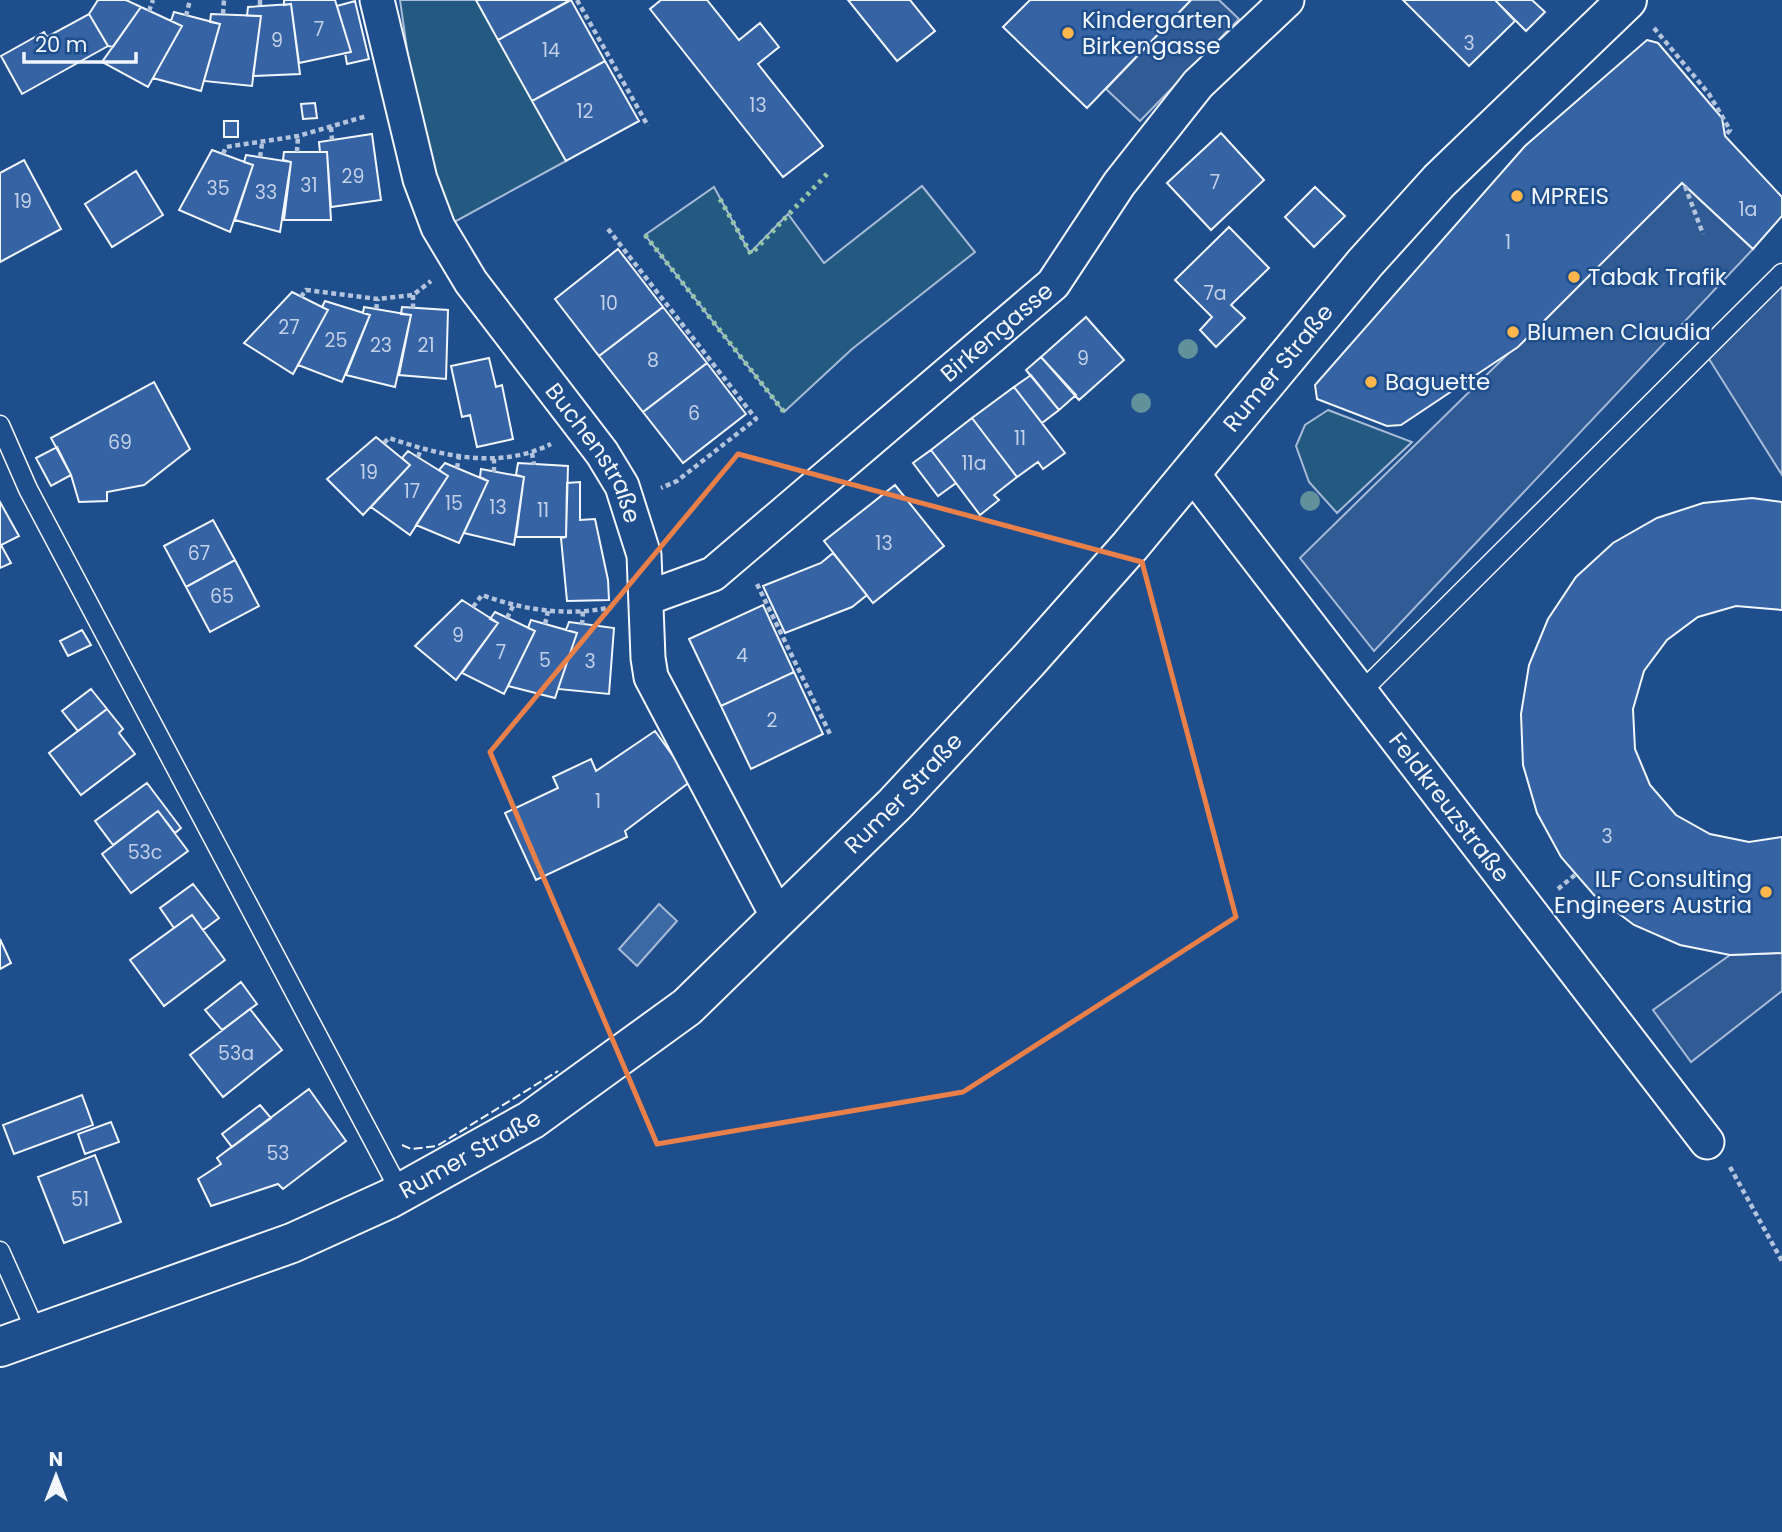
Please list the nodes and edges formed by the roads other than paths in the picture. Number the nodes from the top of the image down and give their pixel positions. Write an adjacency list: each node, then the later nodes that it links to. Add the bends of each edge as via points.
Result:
1 (377, 0): 7 (street, Buchenstraße, via 428,204 458,262 611,468 628,502 644,555)
2 (1287, 0): 7 (street, Birkengasse, via 1198,84 1119,184 1053,284 713,574)
3 (1627, 0): 6 (main road, Rumer Straße, via 1438,181)
4 (1782, 273): 8 (lane)
5 (0, 425): 11 (lane, via 28,489)
6 (1192, 473): 8 (street, Feldkreuzstraße); 9 (main road, Rumer Straße, via 1028,661 895,804)
7 (647, 598): 9 (street, Buchenstraße, via 648,658 658,694)
8 (1362, 691): 10 (street, Feldkreuzstraße)
9 (779, 919): 11 (main road, Rumer Straße, via 687,1007 553,1104 466,1159)
10 (1707, 1142)
11 (401, 1193): 13 (main road, Rumer Straße, via 292,1243)
12 (0, 1251): 13 (lane)
13 (37, 1334): 14 (main road, Rumer Straße)
14 (0, 1347)

